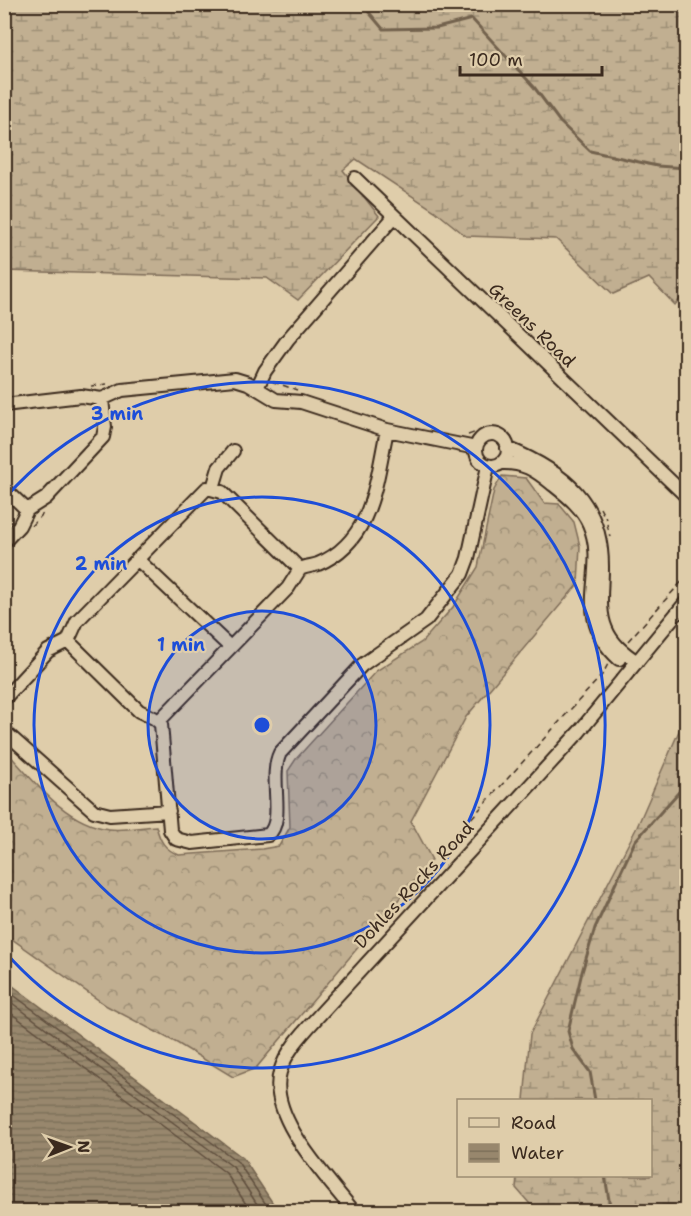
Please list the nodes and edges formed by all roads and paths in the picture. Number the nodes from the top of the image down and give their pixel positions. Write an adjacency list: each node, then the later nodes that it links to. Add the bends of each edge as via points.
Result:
1 (355, 178): 2 (street, Greens Road)
2 (394, 217): 3 (street, via 288,339); 15 (street, Greens Road)
3 (257, 388): 4 (street, via 241,380 218,379 122,390); 6 (street, via 276,400 301,402)
4 (102, 399): 5 (street, via 74,397); 16 (street, via 103,437 46,498)
5 (4, 405)
6 (387, 430): 9 (street); 19 (street, via 370,507 360,530 340,550)
7 (462, 436): 8 (path, via 490,427 505,431)
8 (512, 445): 9 (street, via 490,435 481,439); 11 (street); 26 (street, via 582,497 591,511 603,550 604,625)
9 (477, 448): 12 (street, via 477,457)
10 (233, 451): 14 (street, via 219,468)
11 (501, 463): 12 (street); 26 (street, via 533,470 576,504 586,518 593,544 596,627 608,649)
12 (488, 466): 30 (street, via 462,574 426,620 362,665 280,753 274,770 276,820 271,833 259,838 183,842 171,833)
13 (4, 488): 16 (street)
14 (213, 488): 18 (street, via 201,492); 19 (street, via 226,496)
15 (687, 496)
16 (27, 510): 17 (street, via 20,526)
17 (4, 542)
18 (137, 559): 22 (street, via 76,621); 24 (street)
19 (300, 569): 24 (street, via 291,584)
20 (687, 577): 23 (path)
21 (687, 602): 26 (street, Dohles Rocks Road)
22 (68, 641): 27 (street, via 48,651); 28 (street, via 139,711)
23 (626, 644)
24 (230, 647): 28 (street)
25 (606, 658): 31 (path, via 610,661 602,675)
26 (634, 665): 32 (street, Dohles Rocks Road, via 579,732 317,1017 287,1056 279,1083 284,1114)
27 (4, 699)
28 (159, 721): 30 (street)
29 (4, 731): 30 (street, via 94,811 110,815)
30 (169, 811)
31 (436, 856)
32 (354, 1212)

